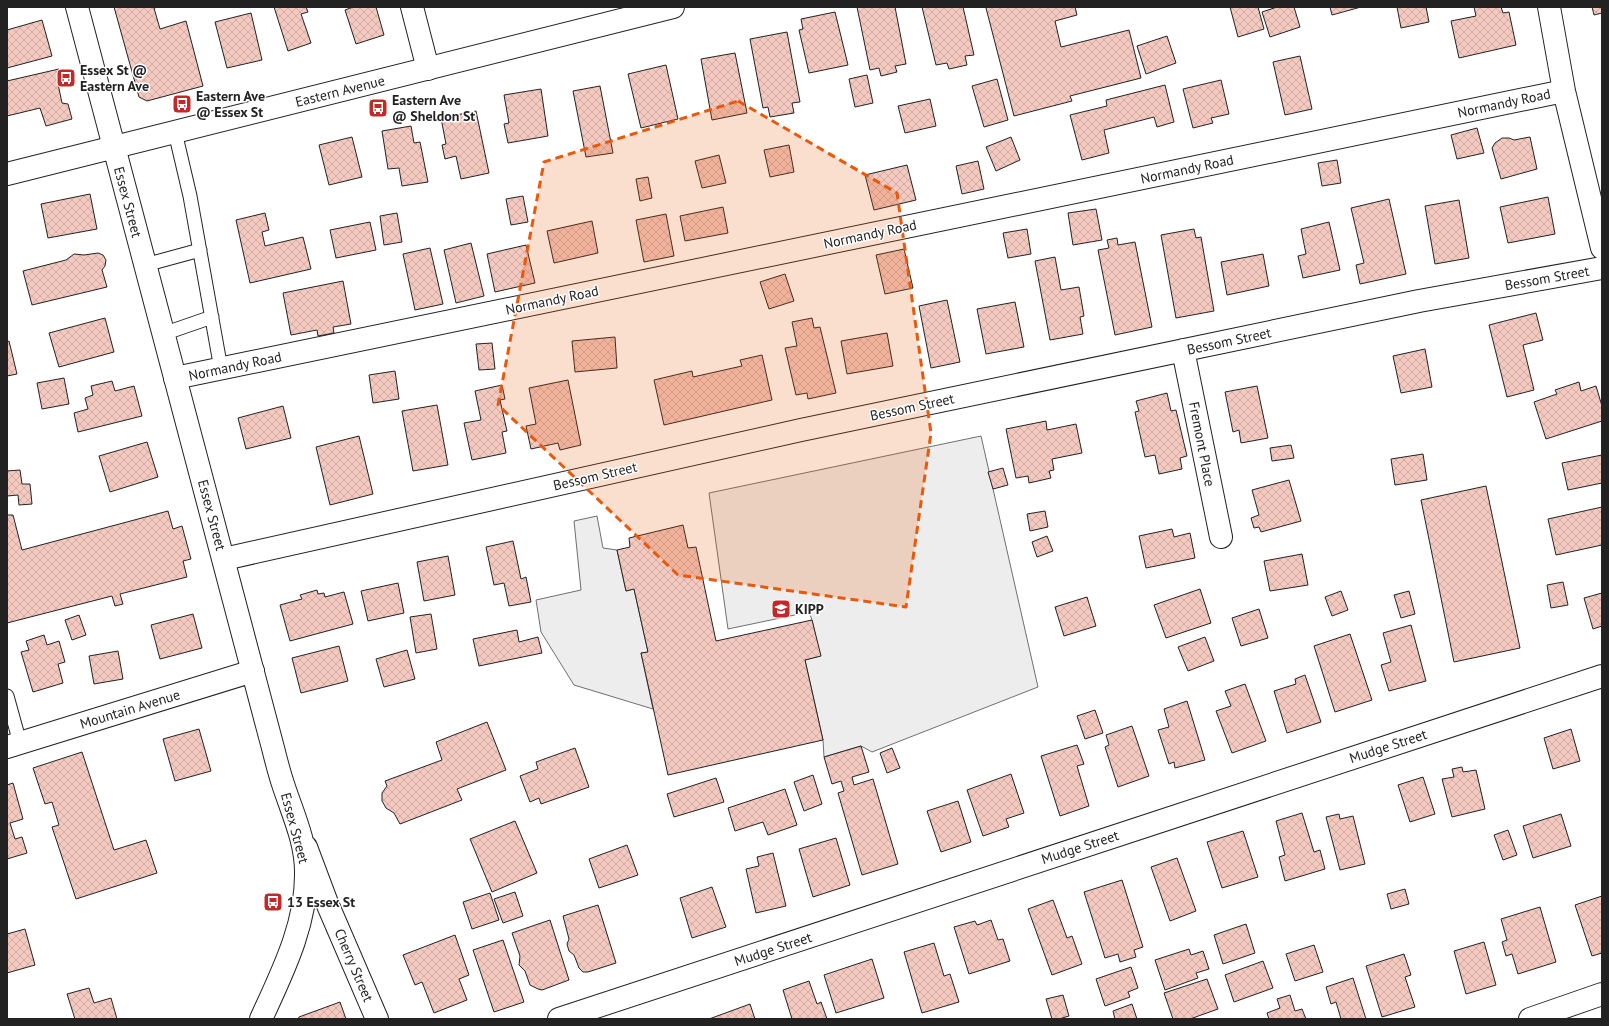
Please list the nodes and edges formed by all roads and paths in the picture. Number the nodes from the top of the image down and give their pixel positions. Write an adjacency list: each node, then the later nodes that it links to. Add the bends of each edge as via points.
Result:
1 (77, 7): 8 (street, Essex Street)
2 (412, 7): 5 (street)
3 (673, 7): 5 (street, Eastern Avenue)
4 (1548, 7): 6 (street)
5 (428, 69): 7 (street, Eastern Avenue)
6 (1564, 91): 10 (street); 17 (street, Normandy Road)
7 (175, 132): 8 (street, Eastern Avenue); 11 (lane)
8 (114, 148): 9 (street, Eastern Avenue); 12 (street, Essex Street)
9 (7, 174)
10 (1602, 248)
11 (200, 250): 12 (lane); 14 (lane)
12 (145, 265): 15 (street, Essex Street)
13 (1602, 268): 16 (street, Bessom Street, via 1420,301)
14 (212, 317): 15 (lane); 17 (lane)
15 (164, 334): 18 (street, Essex Street)
16 (1183, 350): 19 (street, Fremont Place); 20 (street, Bessom Street, via 730,445)
17 (222, 369): 18 (street, Normandy Road)
18 (175, 378): 20 (street, Essex Street)
19 (1221, 537)
20 (224, 559): 21 (street, Essex Street)
21 (253, 671): 24 (street, Mountain Avenue); 25 (street, Essex Street, via 282,782)
22 (1602, 676): 29 (street, Mudge Street)
23 (7, 696): 24 (lane)
24 (13, 745)
25 (296, 822): 27 (street, Essex Street, via 306,871 304,900 298,929 284,968); 28 (street, Cherry Street)
26 (1602, 994): 30 (street)
27 (261, 1019)
28 (377, 1019)
29 (559, 1019)
30 (1530, 1019)

